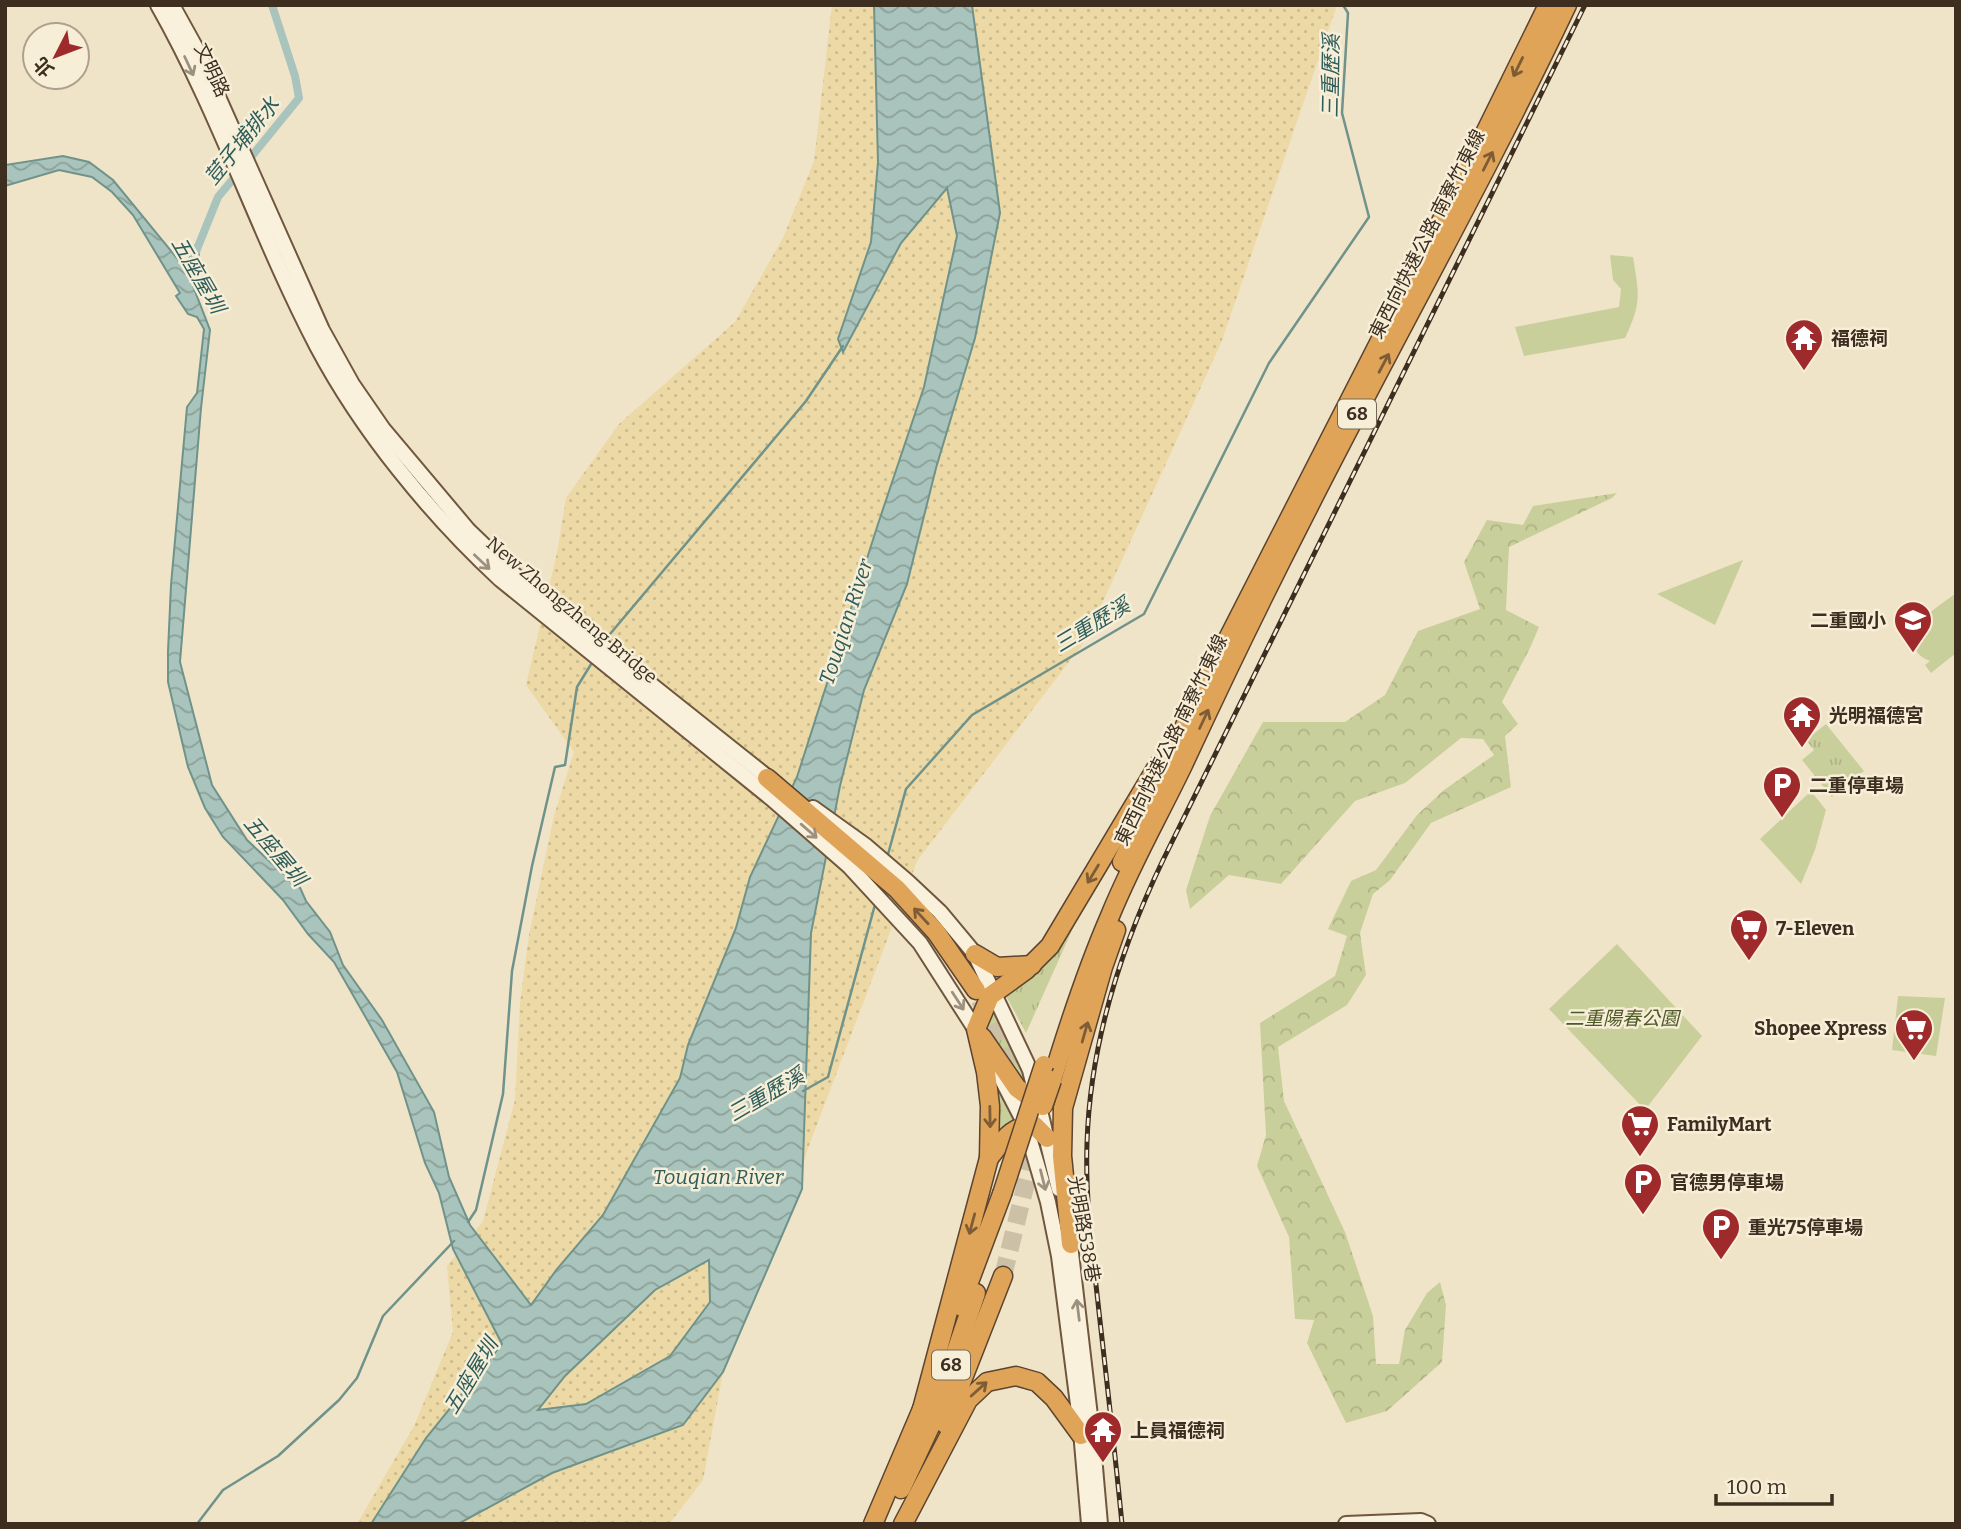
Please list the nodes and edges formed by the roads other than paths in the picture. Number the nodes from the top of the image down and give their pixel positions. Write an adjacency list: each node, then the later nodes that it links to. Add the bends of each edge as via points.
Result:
1 (158, 5): 5 (street, 文明路, one-way to 5)
2 (172, 5): 5 (street, 文明路, via 198,52)
3 (1548, 5): 6 (highway, 東西向快速公路 南寮竹東線 / 68, one-way to 6)
4 (1567, 5): 8 (highway, 東西向快速公路 南寮竹東線 / 68, one-way to 4, via 1301,522)
5 (234, 150): 7 (street, New Zhongzheng Bridge, via 337,360 367,407 432,490 522,582); 12 (street, New Zhongzheng Bridge, one-way to 12, via 302,315 333,374 373,434 443,521 500,579 849,866 920,943)
6 (1191, 711): 10 (highway, one-way to 10, via 1050,946); 13 (highway, 東西向快速公路 南寮竹東線 / 68, via 1084,947)
7 (766, 778): 9 (street, New Zhongzheng Bridge, via 866,845 940,912); 11 (highway, one-way to 7, via 897,889)
8 (1155, 825): 13 (highway, 東西向快速公路 南寮竹東線 / 68, via 1111,913); 14 (highway, one-way to 8, via 1103,967)
9 (975, 954): 10 (highway, via 997,967); 11 (street, 光明路538巷)
10 (1032, 965): 11 (highway)
11 (985, 992): 12 (highway, via 990,996); 15 (street, 光明路538巷, via 1030,1070)
12 (976, 1029): 15 (highway, via 1017,1088); 16 (street, 光明路538巷); 18 (highway, one-way to 18, via 990,1106)
13 (1048, 1072): 19 (highway, 東西向快速公路 南寮竹東線 / 68, bridge, via 1031,1142)
14 (1073, 1074): 15 (highway, via 1059,1095); 20 (highway, via 1063,1108 1062,1156)
15 (1040, 1105): 17 (street, 光明路538巷)
16 (1025, 1125): 17 (highway, via 1035,1126); 18 (highway, via 1009,1133); 23 (street, 光明路538巷, one-way to 23, via 1041,1170 1059,1256)
17 (1047, 1138): 20 (street, 光明路538巷)
18 (989, 1158): 22 (highway, one-way to 22)
19 (1004, 1197): 22 (highway, 東西向快速公路 南寮竹東線 / 68); 26 (highway, 東西向快速公路 南寮竹東線 / 68, via 931,1425)
20 (1071, 1244): 29 (street, 光明路538巷, one-way to 20)
21 (1003, 1276): 24 (highway)
22 (921, 1413): 25 (highway, 東西向快速公路 南寮竹東線 / 68)
23 (1081, 1435): 24 (highway, one-way to 23, via 968,1400 995,1378 1016,1376 1037,1382); 28 (street, 光明路538巷)
24 (920, 1489): 27 (highway)
25 (873, 1524)
26 (885, 1524)
27 (903, 1524)
28 (1089, 1524)
29 (1100, 1524)
30 (1346, 1524): 31 (street)
31 (1428, 1524)

